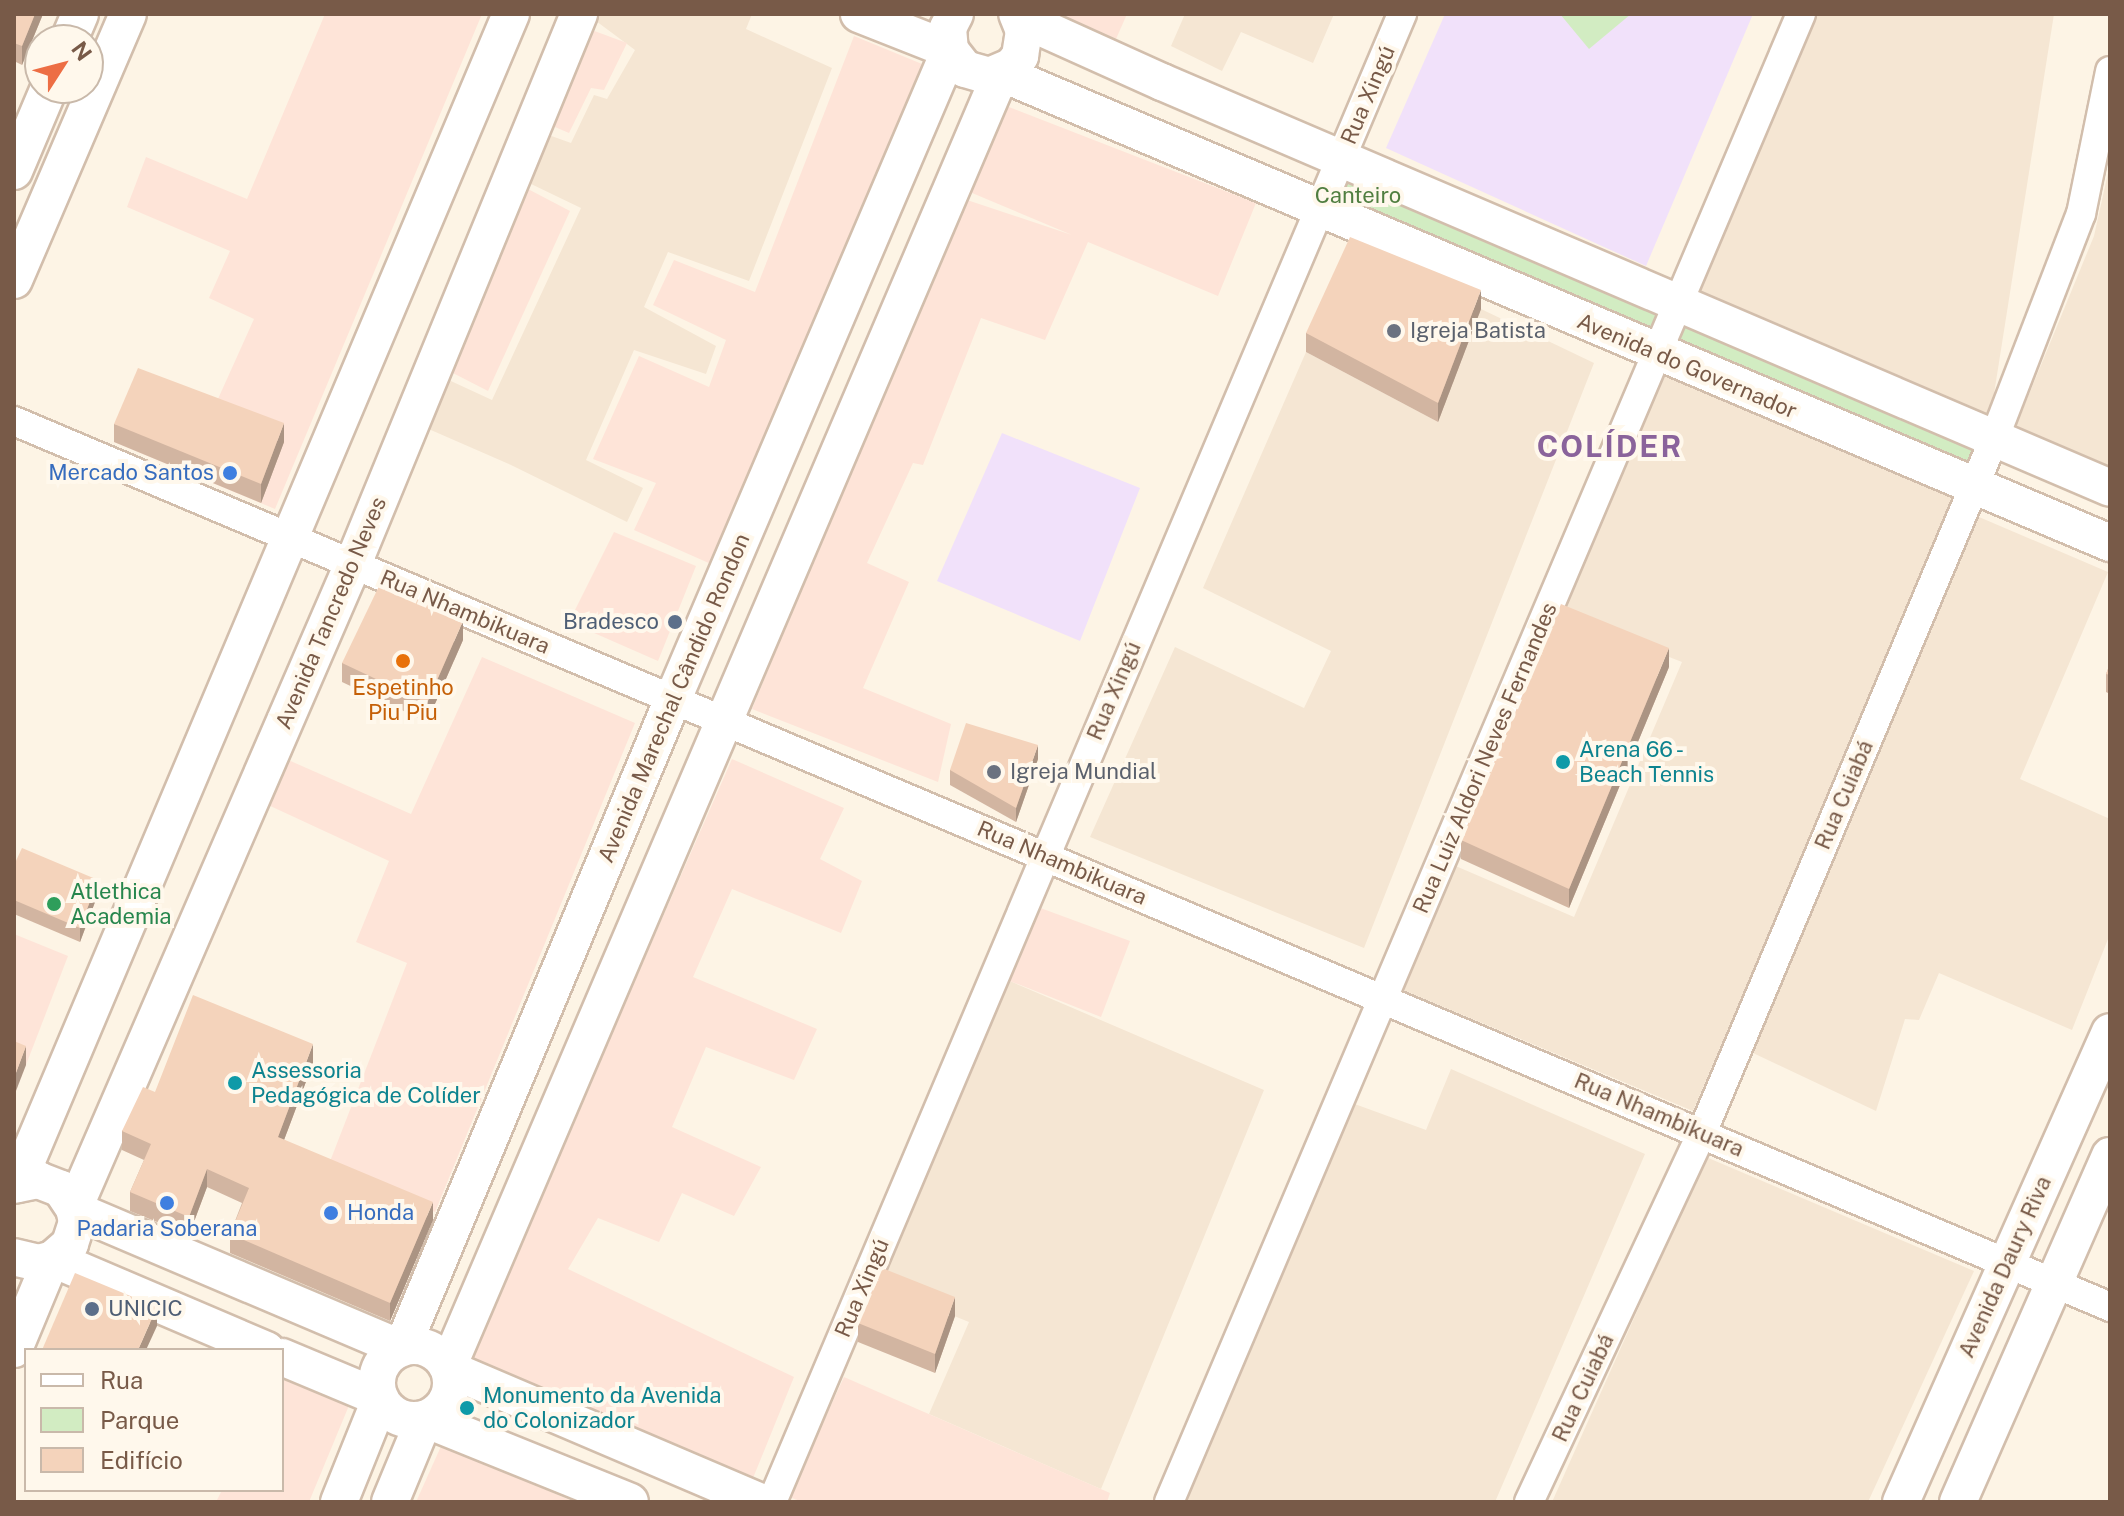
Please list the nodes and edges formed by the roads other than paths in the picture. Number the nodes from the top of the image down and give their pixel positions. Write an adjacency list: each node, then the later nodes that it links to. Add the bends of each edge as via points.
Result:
1 (128, 14): 16 (street)
2 (511, 14): 23 (street)
3 (579, 14): 25 (street, Avenida Tancredo Neves)
4 (859, 14): 9 (street)
5 (955, 14): 9 (street, Avenida Marechal Cândido Rondon, via 948,28)
6 (1402, 14): 13 (street, Rua Xingú)
7 (1801, 14): 17 (street, Rua Luiz Aldori Neves Fernandes)
8 (1019, 15): 11 (street, via 1024,31 1020,56); 13 (street)
9 (950, 50): 11 (street, Avenida do Governador, via 965,69); 26 (street, Avenida Marechal Cândido Rondon)
10 (2110, 71): 20 (street, Rua Cuiabá, via 2081,214)
11 (1001, 73): 15 (street, Avenida do Governador); 27 (street)
12 (42, 104): 14 (street)
13 (1341, 158): 15 (street, Rua Xingú); 17 (street)
14 (14, 171)
15 (1319, 210): 18 (street, Avenida do Governador); 28 (street, Rua Xingú)
16 (14, 280)
17 (1678, 302): 18 (street, Rua Luiz Aldori Neves Fernandes); 20 (street)
18 (1657, 353): 21 (street, Avenida do Governador); 29 (street, Rua Luiz Aldori Neves Fernandes)
19 (14, 421): 23 (street, Rua Nhambikuara)
20 (1994, 439): 21 (street, Rua Cuiabá); 22 (street)
21 (1975, 485): 24 (street, Avenida do Governador); 31 (street, Rua Cuiabá)
22 (2110, 488)
23 (291, 538): 25 (street, Rua Nhambikuara); 33 (street)
24 (2110, 543)
25 (353, 564): 26 (street, Rua Nhambikuara); 34 (street, Avenida Tancredo Neves)
26 (673, 699): 27 (street, Rua Nhambikuara); 41 (street, Avenida Marechal Cândido Rondon)
27 (724, 720): 28 (street, Rua Nhambikuara); 44 (street)
28 (1044, 855): 29 (street, Rua Nhambikuara); 51 (street, Rua Xingú)
29 (1383, 998): 31 (street, Rua Nhambikuara); 52 (street, Rua Luiz Aldori Neves Fernandes)
30 (2110, 1032): 37 (street, Avenida Daury Riva)
31 (1702, 1133): 37 (street, Rua Nhambikuara); 53 (street, Rua Cuiabá)
32 (2110, 1156): 38 (street)
33 (15, 1185): 34 (street, via 50,1183)
34 (75, 1209): 36 (street, Avenida Tancredo Neves, via 75,1233); 41 (street)
35 (14, 1257): 36 (street, via 39,1263)
36 (52, 1260): 40 (street); 42 (street)
37 (2005, 1263): 38 (street, Rua Nhambikuara); 54 (street, Avenida Daury Riva)
38 (2054, 1280): 39 (street, Rua Nhambikuara); 55 (street)
39 (2110, 1307)
40 (261, 1348)
41 (401, 1348): 44 (street, via 433,1351); 45 (street, via 382,1363 376,1387)
42 (14, 1349)
43 (284, 1358): 45 (street)
44 (448, 1368): 46 (street, via 451,1393); 50 (street)
45 (380, 1399): 46 (street, via 404,1420); 47 (street)
46 (425, 1419): 48 (street); 49 (street)
47 (339, 1502)
48 (390, 1502)
49 (630, 1502)
50 (761, 1502)
51 (772, 1502)
52 (1169, 1502)
53 (1529, 1502)
54 (1901, 1502)
55 (1958, 1502)

